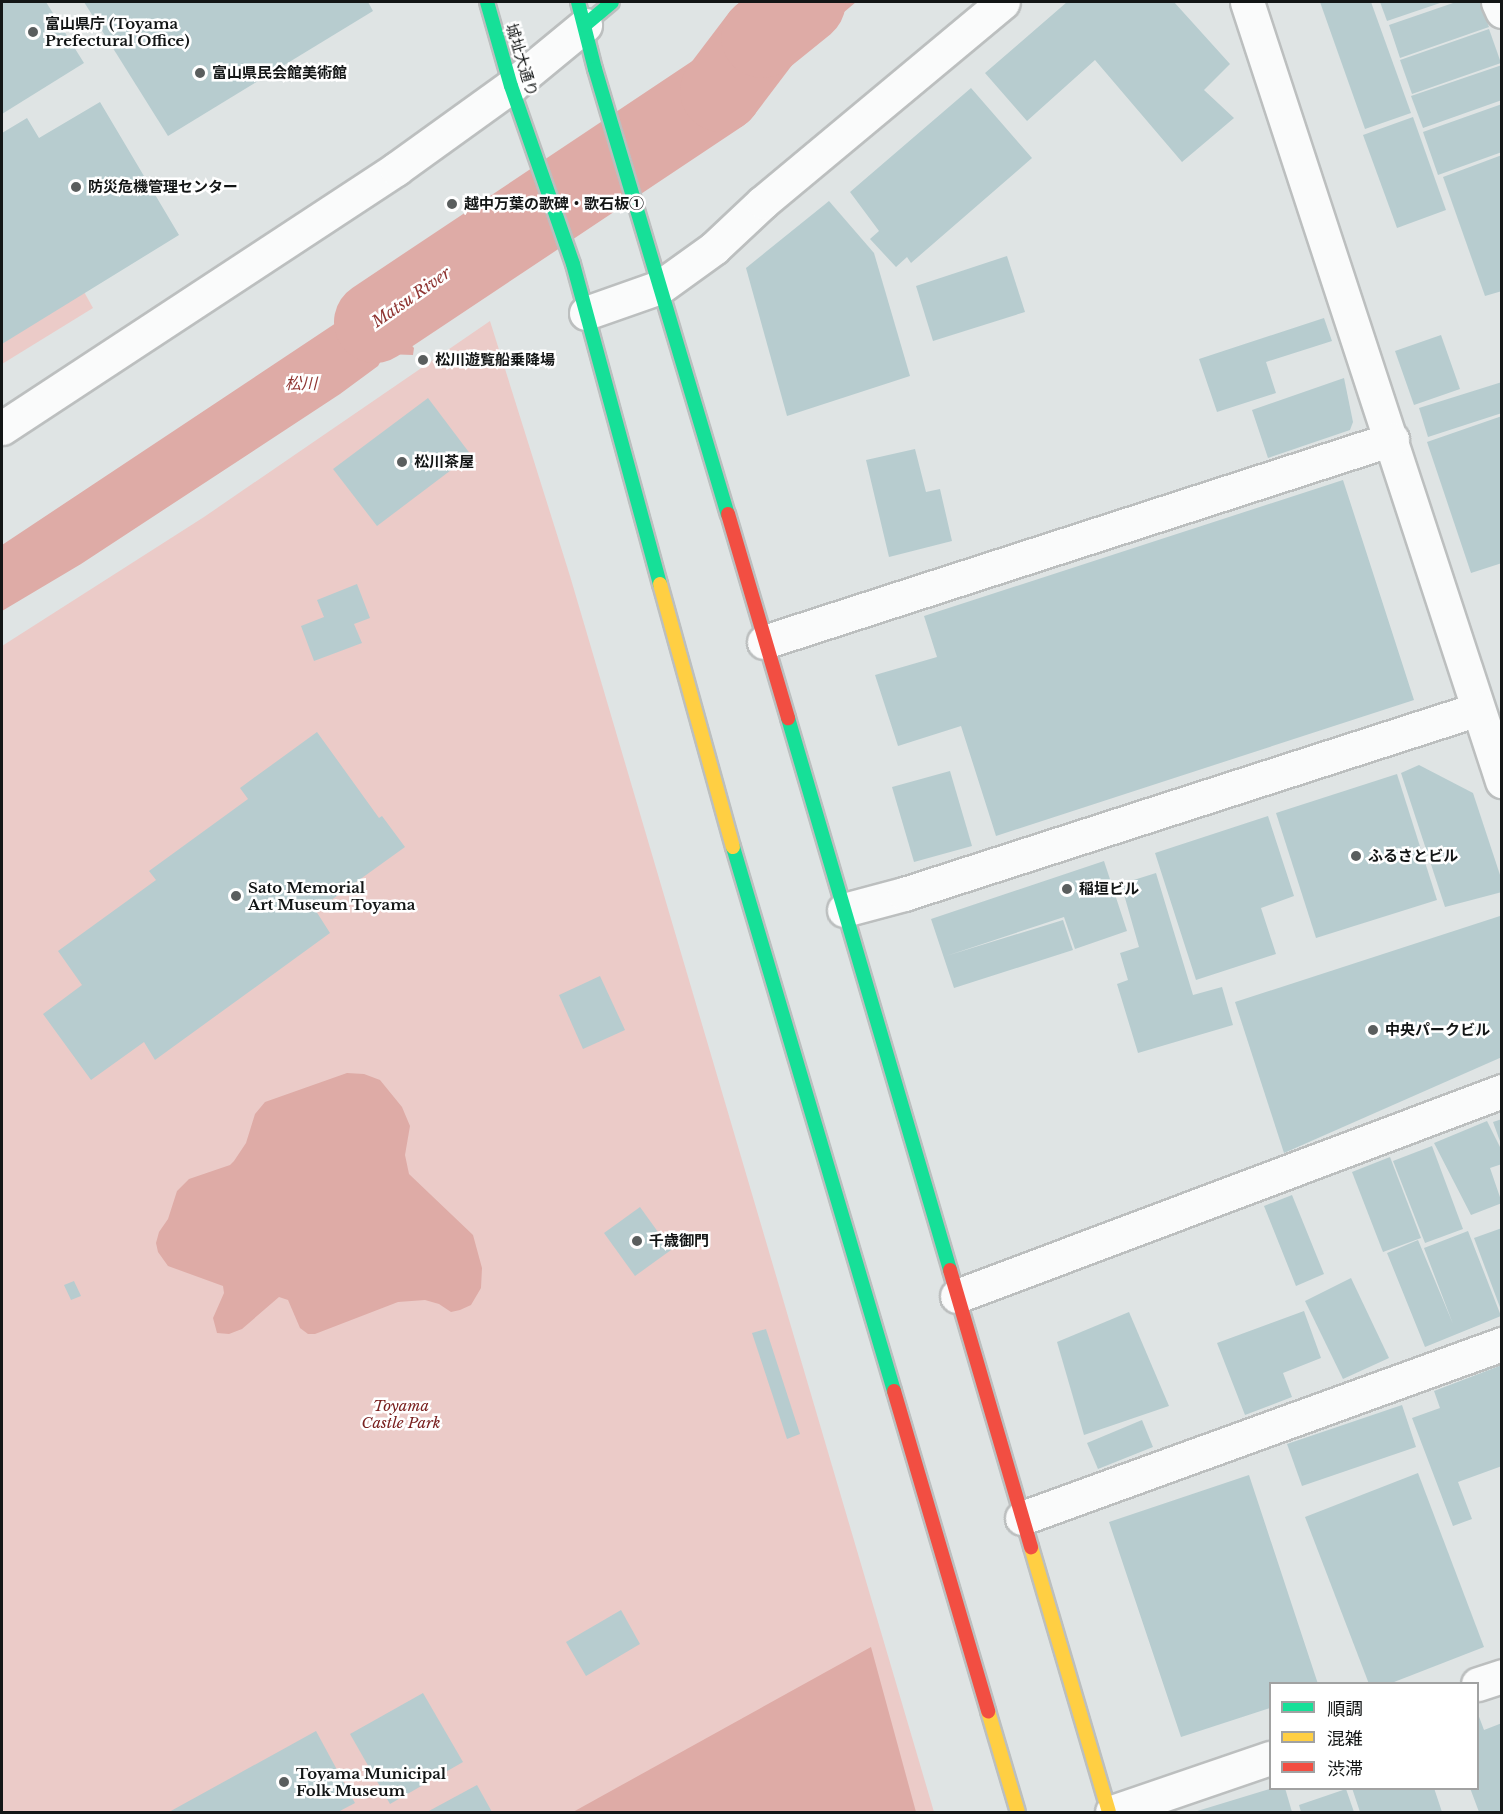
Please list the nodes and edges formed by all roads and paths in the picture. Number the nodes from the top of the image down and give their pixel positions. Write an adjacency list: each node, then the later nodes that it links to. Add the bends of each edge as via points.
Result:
1 (488, 2): 8 (street, 城址大通り)
2 (612, 2): 7 (street)
3 (1003, 2): 9 (street, via 763,202 714,248)
4 (1247, 2): 12 (street)
5 (1498, 2): 6 (street)
6 (1502, 11)
7 (581, 13): 8 (street); 9 (street)
8 (511, 86): 10 (street, 城址大通り, via 573,264); 11 (street, via 396,169)
9 (660, 287): 10 (street); 13 (street)
10 (586, 313): 24 (street, 城址大通り, via 720,802)
11 (2, 428)
12 (1392, 439): 13 (street); 14 (street)
13 (764, 642): 16 (street)
14 (1478, 709): 15 (street); 16 (street)
15 (1500, 770)
16 (844, 910): 18 (street)
17 (1502, 1091): 18 (street)
18 (957, 1296): 20 (street)
19 (1502, 1344): 20 (street)
20 (1022, 1518): 25 (street)
21 (1502, 1676): 22 (street)
22 (1479, 1684)
23 (1269, 1758): 25 (street)
24 (1018, 1812)
25 (1111, 1812)

